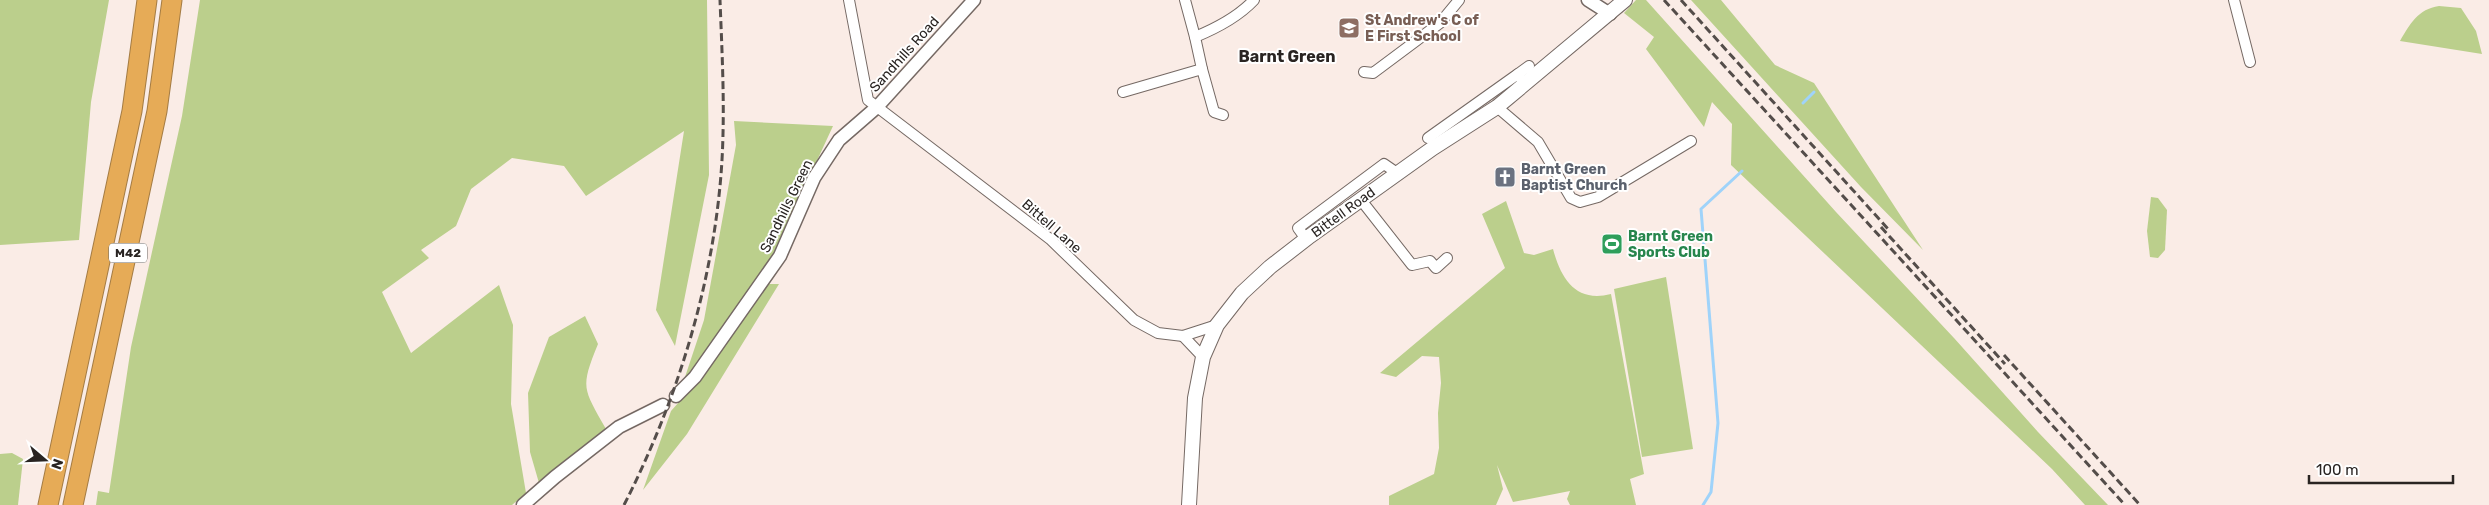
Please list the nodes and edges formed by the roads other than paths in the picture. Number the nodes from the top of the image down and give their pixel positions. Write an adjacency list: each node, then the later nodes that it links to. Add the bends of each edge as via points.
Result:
1 (147, 0): 34 (highway, M42, via 132,111)
2 (172, 0): 35 (highway, M42, via 157,111)
3 (849, 0): 19 (street, via 868,100)
4 (974, 0): 19 (street, Sandhills Road)
5 (1185, 0): 12 (street)
6 (1254, 0): 12 (street, via 1243,12)
7 (1459, 0): 16 (street, via 1440,23 1411,46 1373,73)
8 (1588, 0): 11 (street)
9 (1626, 0): 11 (main road, Bittell Road)
10 (2234, 0): 13 (street)
11 (1610, 14): 17 (main road, Bittell Road)
12 (1195, 37): 15 (street)
13 (2250, 62)
14 (1529, 66): 17 (street)
15 (1202, 69): 18 (street); 21 (street, via 1214,112)
16 (1364, 72)
17 (1522, 79): 20 (main road, Bittell Road); 22 (street)
18 (1123, 92)
19 (877, 107): 30 (street, Bittell Lane, via 1050,239 1126,315 1158,332); 32 (street, Sandhills Green, via 838,140 814,178 780,256 695,377)
20 (1497, 107): 22 (main road, Bittell Road); 24 (street, via 1538,142 1571,198 1580,202 1598,197)
21 (1223, 115)
22 (1455, 127): 23 (street); 25 (main road, Bittell Road)
23 (1428, 138)
24 (1691, 141)
25 (1397, 173): 26 (main road, Bittell Road); 27 (street, via 1384,164 1298,228)
26 (1361, 200): 27 (main road, Bittell Road); 28 (street, via 1412,265 1430,261 1436,268)
27 (1306, 239): 29 (main road, Bittell Road, via 1242,292)
28 (1447, 258)
29 (1217, 325): 30 (street, Bittell Lane); 31 (main road, Bittell Road)
30 (1183, 336): 31 (street)
31 (1203, 357): 37 (main road, Bittell Road, via 1195,398)
32 (676, 396): 33 (street)
33 (663, 405): 36 (street, via 619,427)
34 (48, 505)
35 (73, 505)
36 (522, 505)
37 (1189, 505)

